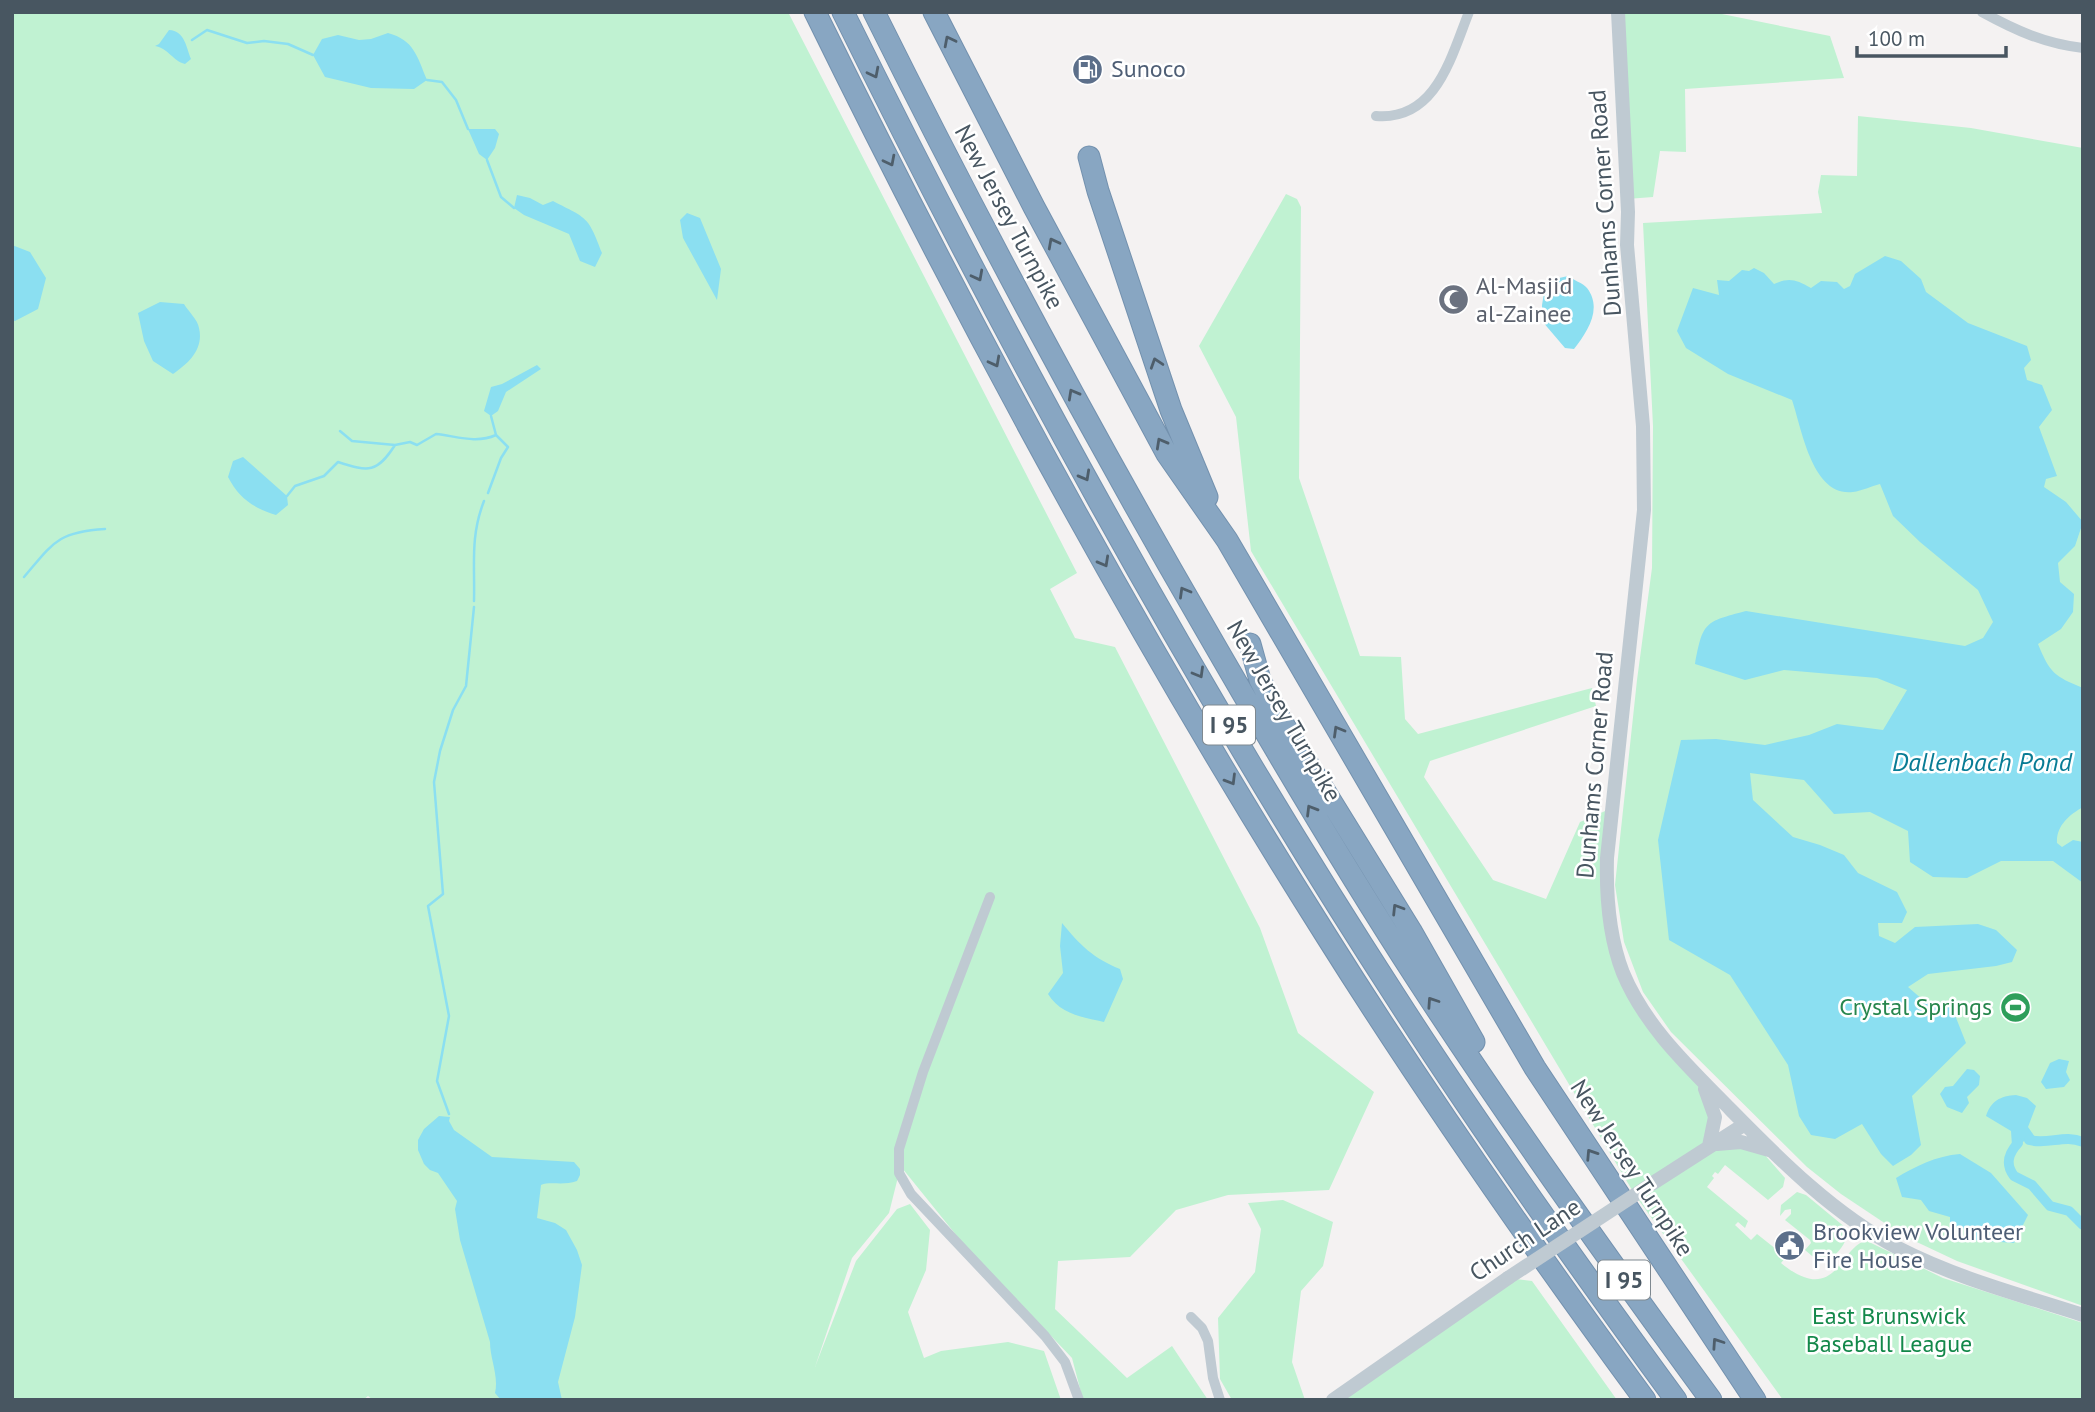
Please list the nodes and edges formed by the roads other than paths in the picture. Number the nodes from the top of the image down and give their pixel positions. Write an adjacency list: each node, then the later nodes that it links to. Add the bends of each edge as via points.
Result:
1 (815, 12): 24 (highway, I 95, one-way to 24, via 1016,403 1273,850 1441,1113)
2 (843, 12): 25 (highway, I 95, one-way to 25, via 1094,491 1303,850 1463,1100)
3 (874, 12): 18 (highway, New Jersey Turnpike / I 95, one-way to 3, via 1416,977 1241,691 1063,376)
4 (934, 12): 11 (highway, New Jersey Turnpike / I 95, one-way to 4, via 1154,430)
5 (1469, 12): 9 (street, via 1433,90 1405,113)
6 (1618, 12): 14 (street, Dunhams Corner Road, via 1626,245 1643,419 1644,510 1607,887 1615,947 1634,996)
7 (1982, 12): 8 (street, via 2036,38)
8 (2083, 48)
9 (1376, 116)
10 (1089, 157): 11 (highway, one-way to 10, via 1171,410)
11 (1227, 540): 27 (highway, New Jersey Turnpike / I 95, one-way to 11, via 1535,1068)
12 (1250, 644): 18 (highway, one-way to 12, via 1425,954 1279,717 1260,680)
13 (990, 897): 21 (street, via 923,1072 899,1149 899,1173 911,1194 1045,1336 1065,1362)
14 (1697, 1076): 15 (street, Dunhams Corner Road); 16 (street, via 1715,1117)
15 (1745, 1124): 16 (street, Church Lane); 17 (street, Dunhams Corner Road)
16 (1709, 1146): 17 (street, via 1741,1142); 23 (street, Church Lane, bridge)
17 (1772, 1151): 19 (street, Dunhams Corner Road, via 1842,1212 1896,1247 1947,1270)
18 (1553, 1181): 26 (highway, New Jersey Turnpike / I 95)
19 (2083, 1315)
20 (1191, 1317): 22 (street, via 1208,1341)
21 (1079, 1400)
22 (1220, 1400)
23 (1334, 1400)
24 (1645, 1400)
25 (1676, 1400)
26 (1711, 1400)
27 (1755, 1400)

